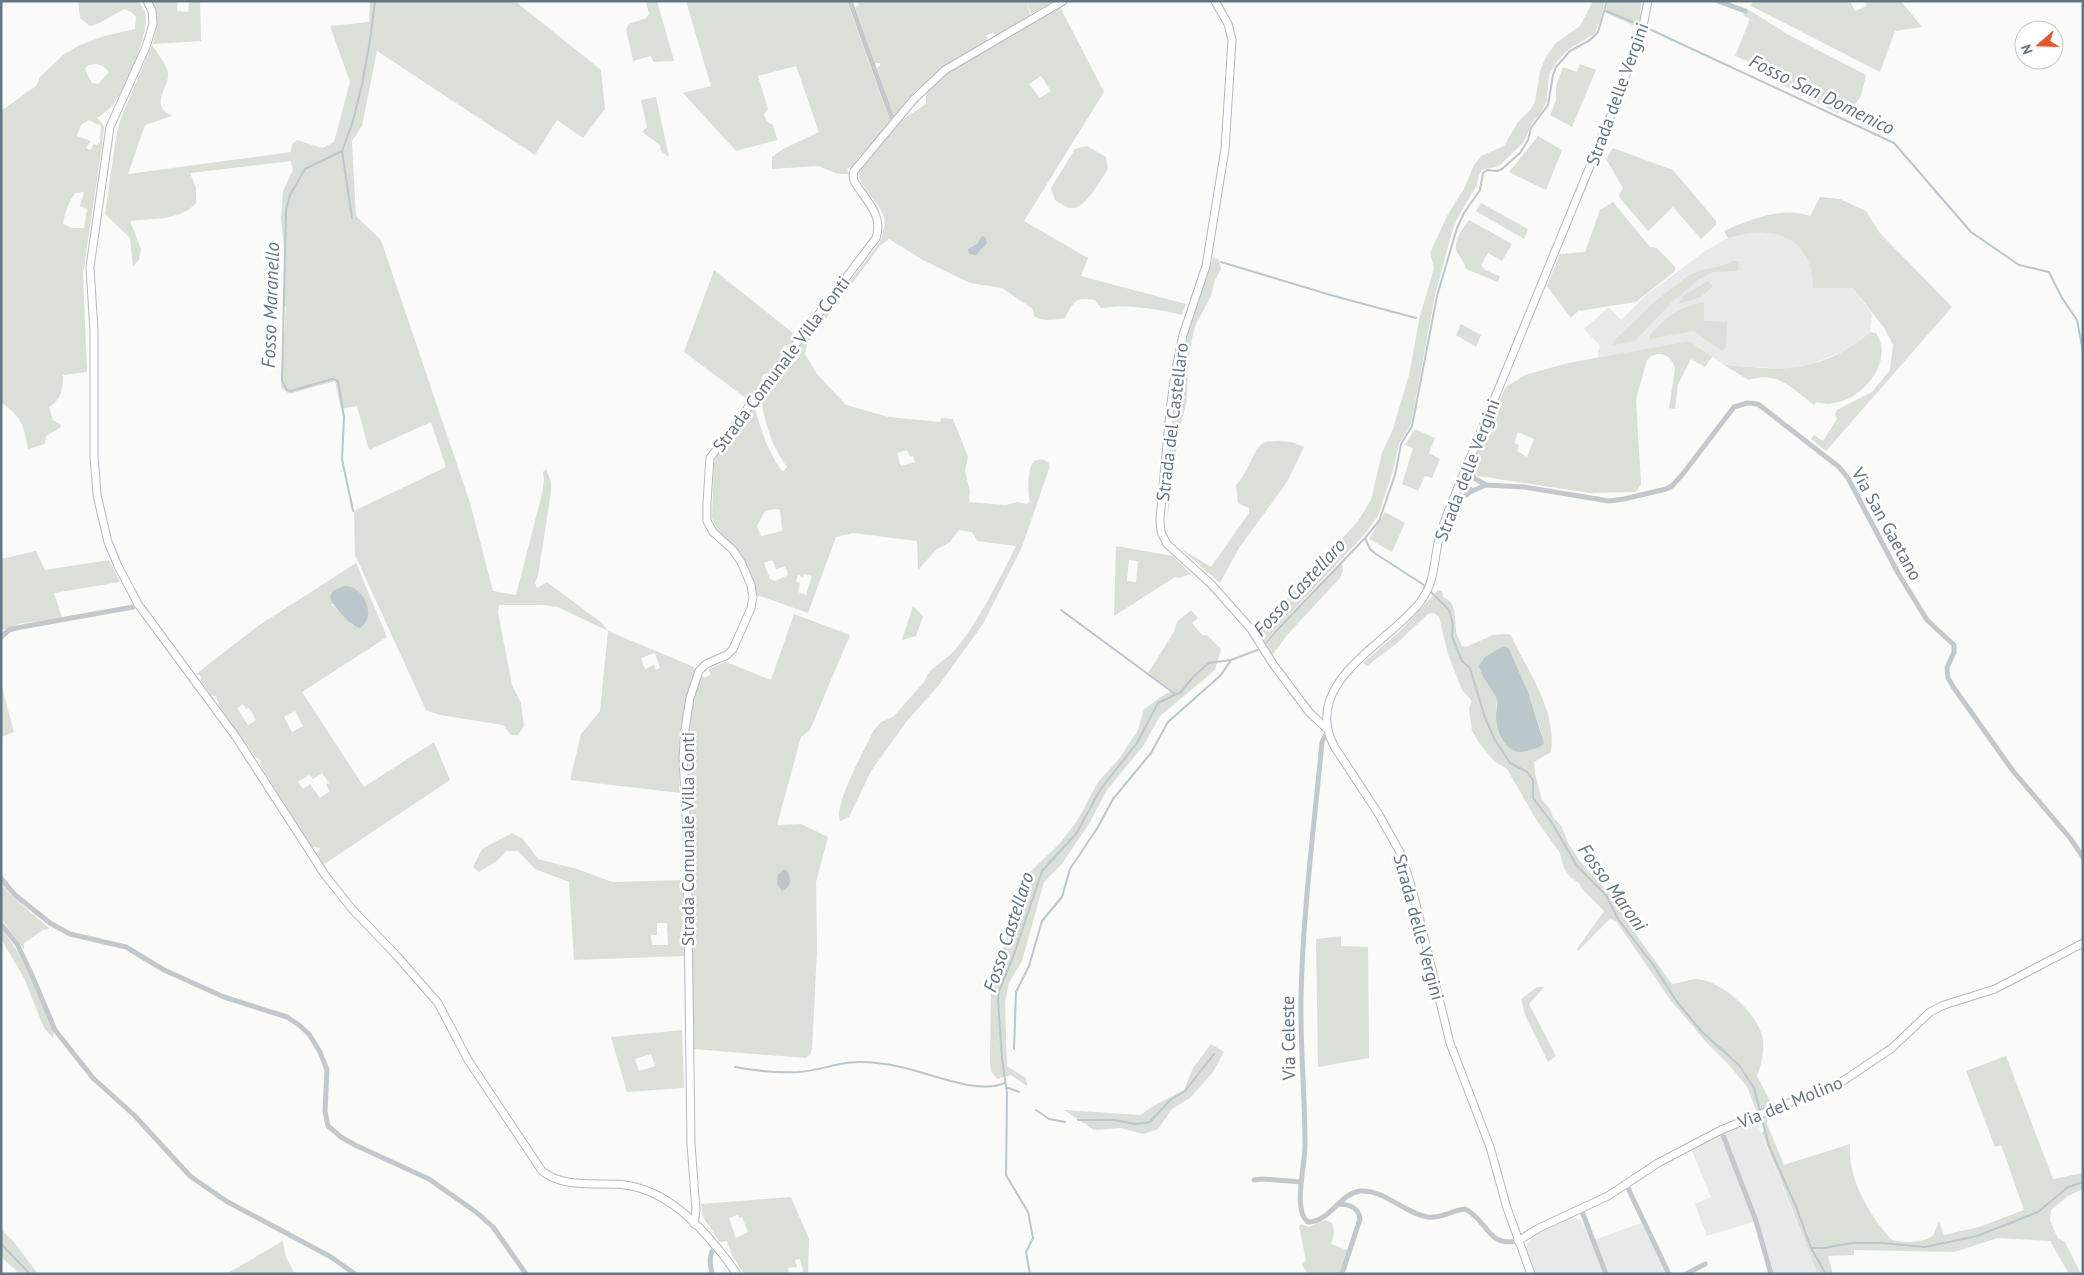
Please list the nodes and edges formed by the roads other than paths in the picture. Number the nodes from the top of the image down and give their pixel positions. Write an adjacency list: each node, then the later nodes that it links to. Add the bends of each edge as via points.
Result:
1 (147, 1): 15 (main road, via 153,24 110,127 90,267 97,495 112,554)
2 (850, 1): 8 (street)
3 (1063, 1): 8 (main road, Strada Comunale Villa Conti, via 945,70 914,99)
4 (1215, 1): 17 (main road, Strada del Castellaro, via 1228,24 1232,40 1225,149 1206,266 1183,335 1175,374 1160,526 1167,544 1211,584 1251,629 1309,712)
5 (1718, 1): 7 (street)
6 (1647, 2): 9 (main road, Strada delle Vergini, via 1643,27 1608,123)
7 (1745, 11)
8 (894, 124): 28 (main road, Strada Comunale Villa Conti, via 853,175 879,221 873,243 712,454 709,464 706,515 709,525 741,562 753,597 733,649 699,671 685,729 683,757)
9 (1468, 463): 10 (street); 11 (main road, Strada delle Vergini)
10 (1474, 478): 11 (street); 12 (street, Via San Gaetano)
11 (1460, 481): 13 (street); 14 (main road, Strada delle Vergini)
12 (1486, 485): 13 (street, Via San Gaetano); 18 (street, Via San Gaetano, via 1524,487 1609,501 1666,489 1682,475 1734,407 1758,404 1840,467 1848,478 1922,612 1954,645 1946,668 1954,688 2012,771)
13 (1472, 491): 14 (street, Via San Gaetano)
14 (1450, 507): 17 (main road, Strada delle Vergini, via 1438,543 1430,584 1423,597 1337,684 1328,711)
15 (138, 604): 16 (street, via 16,628); 28 (main road, via 236,737 325,875 438,1003 468,1060 542,1171 560,1181 624,1185 646,1190 668,1202)
16 (1, 637)
17 (1328, 730): 24 (street, Via Celeste, via 1322,742 1302,966 1300,1024 1305,1144); 29 (main road, Strada delle Vergini, via 1337,751 1402,856 1450,1043 1490,1147)
18 (2083, 857)
19 (1, 878): 33 (street, via 36,912 70,934 126,947 156,966 224,998 287,1017 299,1025 312,1040 327,1070 325,1110 328,1126 355,1145 429,1179 476,1212 493,1227)
20 (1, 924): 32 (street, via 17,944 55,1030 93,1078 134,1115 190,1176 226,1201 331,1257)
21 (2083, 944): 22 (main road, Via del Molino, via 1995,989 1936,1010 1892,1048 1849,1078)
22 (1721, 1130): 25 (main road, Via del Molino); 41 (street, via 1750,1204)
23 (1254, 1180): 24 (street)
24 (1301, 1182): 26 (street, Via Celeste, via 1302,1208 1308,1222 1322,1218)
25 (1626, 1184): 27 (main road, Via del Molino); 39 (street)
26 (1338, 1204): 29 (street, via 1349,1195 1363,1191 1431,1218 1466,1209 1496,1240); 36 (street, via 1355,1209 1360,1220)
27 (1581, 1209): 29 (main road, Via del Molino); 38 (street)
28 (694, 1224): 30 (main road)
29 (1518, 1241): 37 (main road, Strada delle Vergini)
30 (716, 1247): 34 (street, via 709,1259); 35 (main road)
31 (1705, 1264): 40 (street)
32 (355, 1274)
33 (526, 1274)
34 (712, 1274)
35 (738, 1274)
36 (1342, 1274)
37 (1531, 1274)
38 (1606, 1274)
39 (1669, 1274)
40 (1686, 1274)
41 (1771, 1274)

